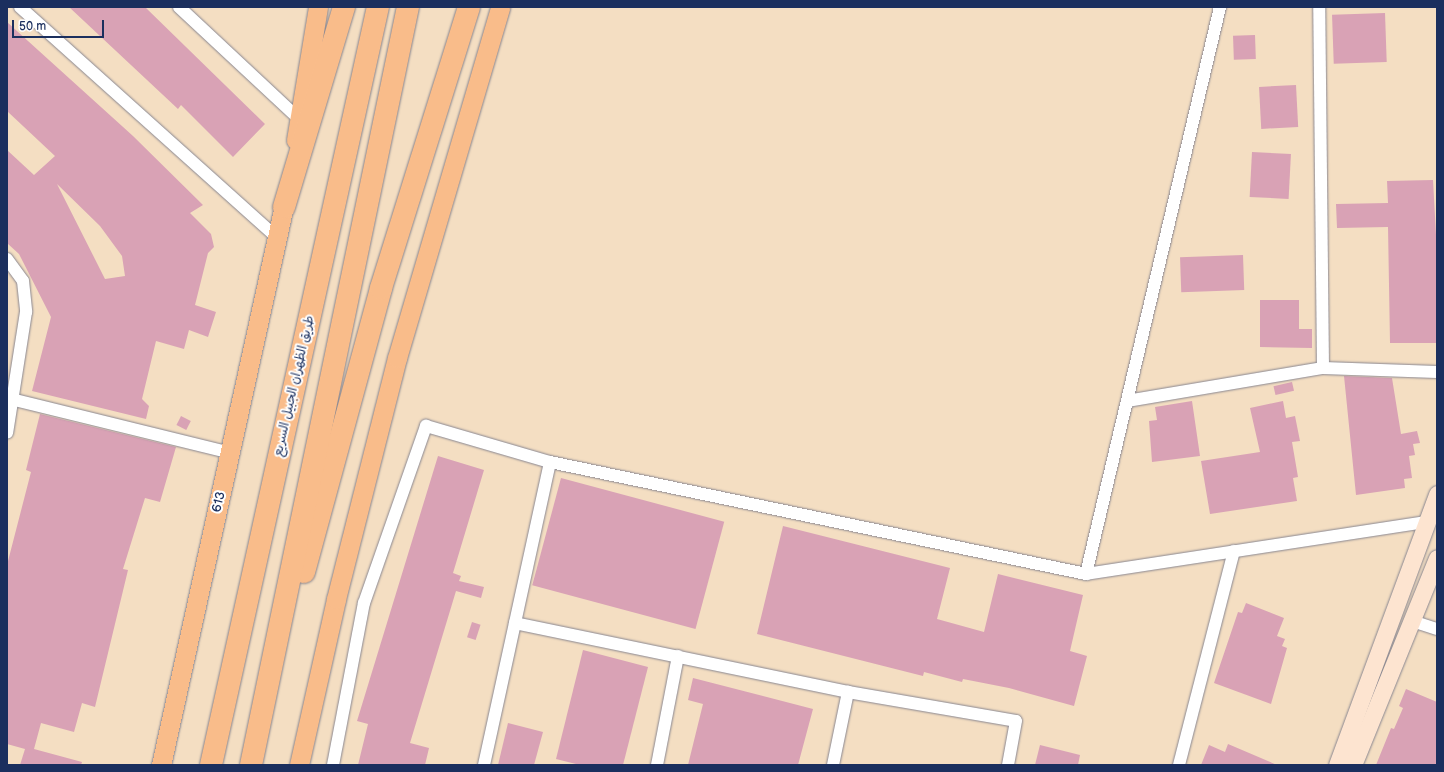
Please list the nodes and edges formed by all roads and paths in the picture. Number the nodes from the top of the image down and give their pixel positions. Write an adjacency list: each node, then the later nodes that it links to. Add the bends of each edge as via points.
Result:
1 (20, 7): 13 (street)
2 (179, 7): 11 (street)
3 (318, 7): 11 (main road, 613)
4 (344, 7): 12 (highway)
5 (378, 7): 34 (highway, طريق الظهران الجبيل السريع)
6 (408, 7): 32 (highway)
7 (469, 7): 32 (highway, via 381,288)
8 (500, 7): 35 (main road, via 397,358 336,599)
9 (1220, 7): 18 (street)
10 (1318, 7): 15 (street)
11 (299, 120): 12 (main road, 613)
12 (284, 207): 13 (main road, 613)
13 (279, 239): 20 (main road, 613)
14 (7, 259): 17 (street, via 23,281 26,312)
15 (1323, 368): 16 (street); 18 (street)
16 (1437, 372)
17 (10, 398): 19 (street); 20 (street)
18 (1127, 401): 26 (street)
19 (7, 433)
20 (231, 453): 33 (main road, 613, via 207,547)
21 (550, 462): 26 (street); 28 (street); 36 (street, via 426,426 364,603)
22 (1437, 494): 23 (street)
23 (1427, 522): 24 (street); 42 (street)
24 (1234, 551): 26 (street); 41 (street)
25 (1437, 558): 27 (street)
26 (1086, 574)
27 (1412, 621): 29 (street); 43 (street)
28 (515, 623): 30 (street); 37 (street)
29 (1437, 629)
30 (678, 656): 31 (street); 38 (street)
31 (848, 692): 39 (street); 40 (street, via 1016,721)
32 (253, 755)
33 (162, 765)
34 (211, 765)
35 (299, 765)
36 (333, 765)
37 (484, 765)
38 (657, 765)
39 (834, 765)
40 (1008, 765)
41 (1179, 765)
42 (1337, 765)
43 (1353, 765)

